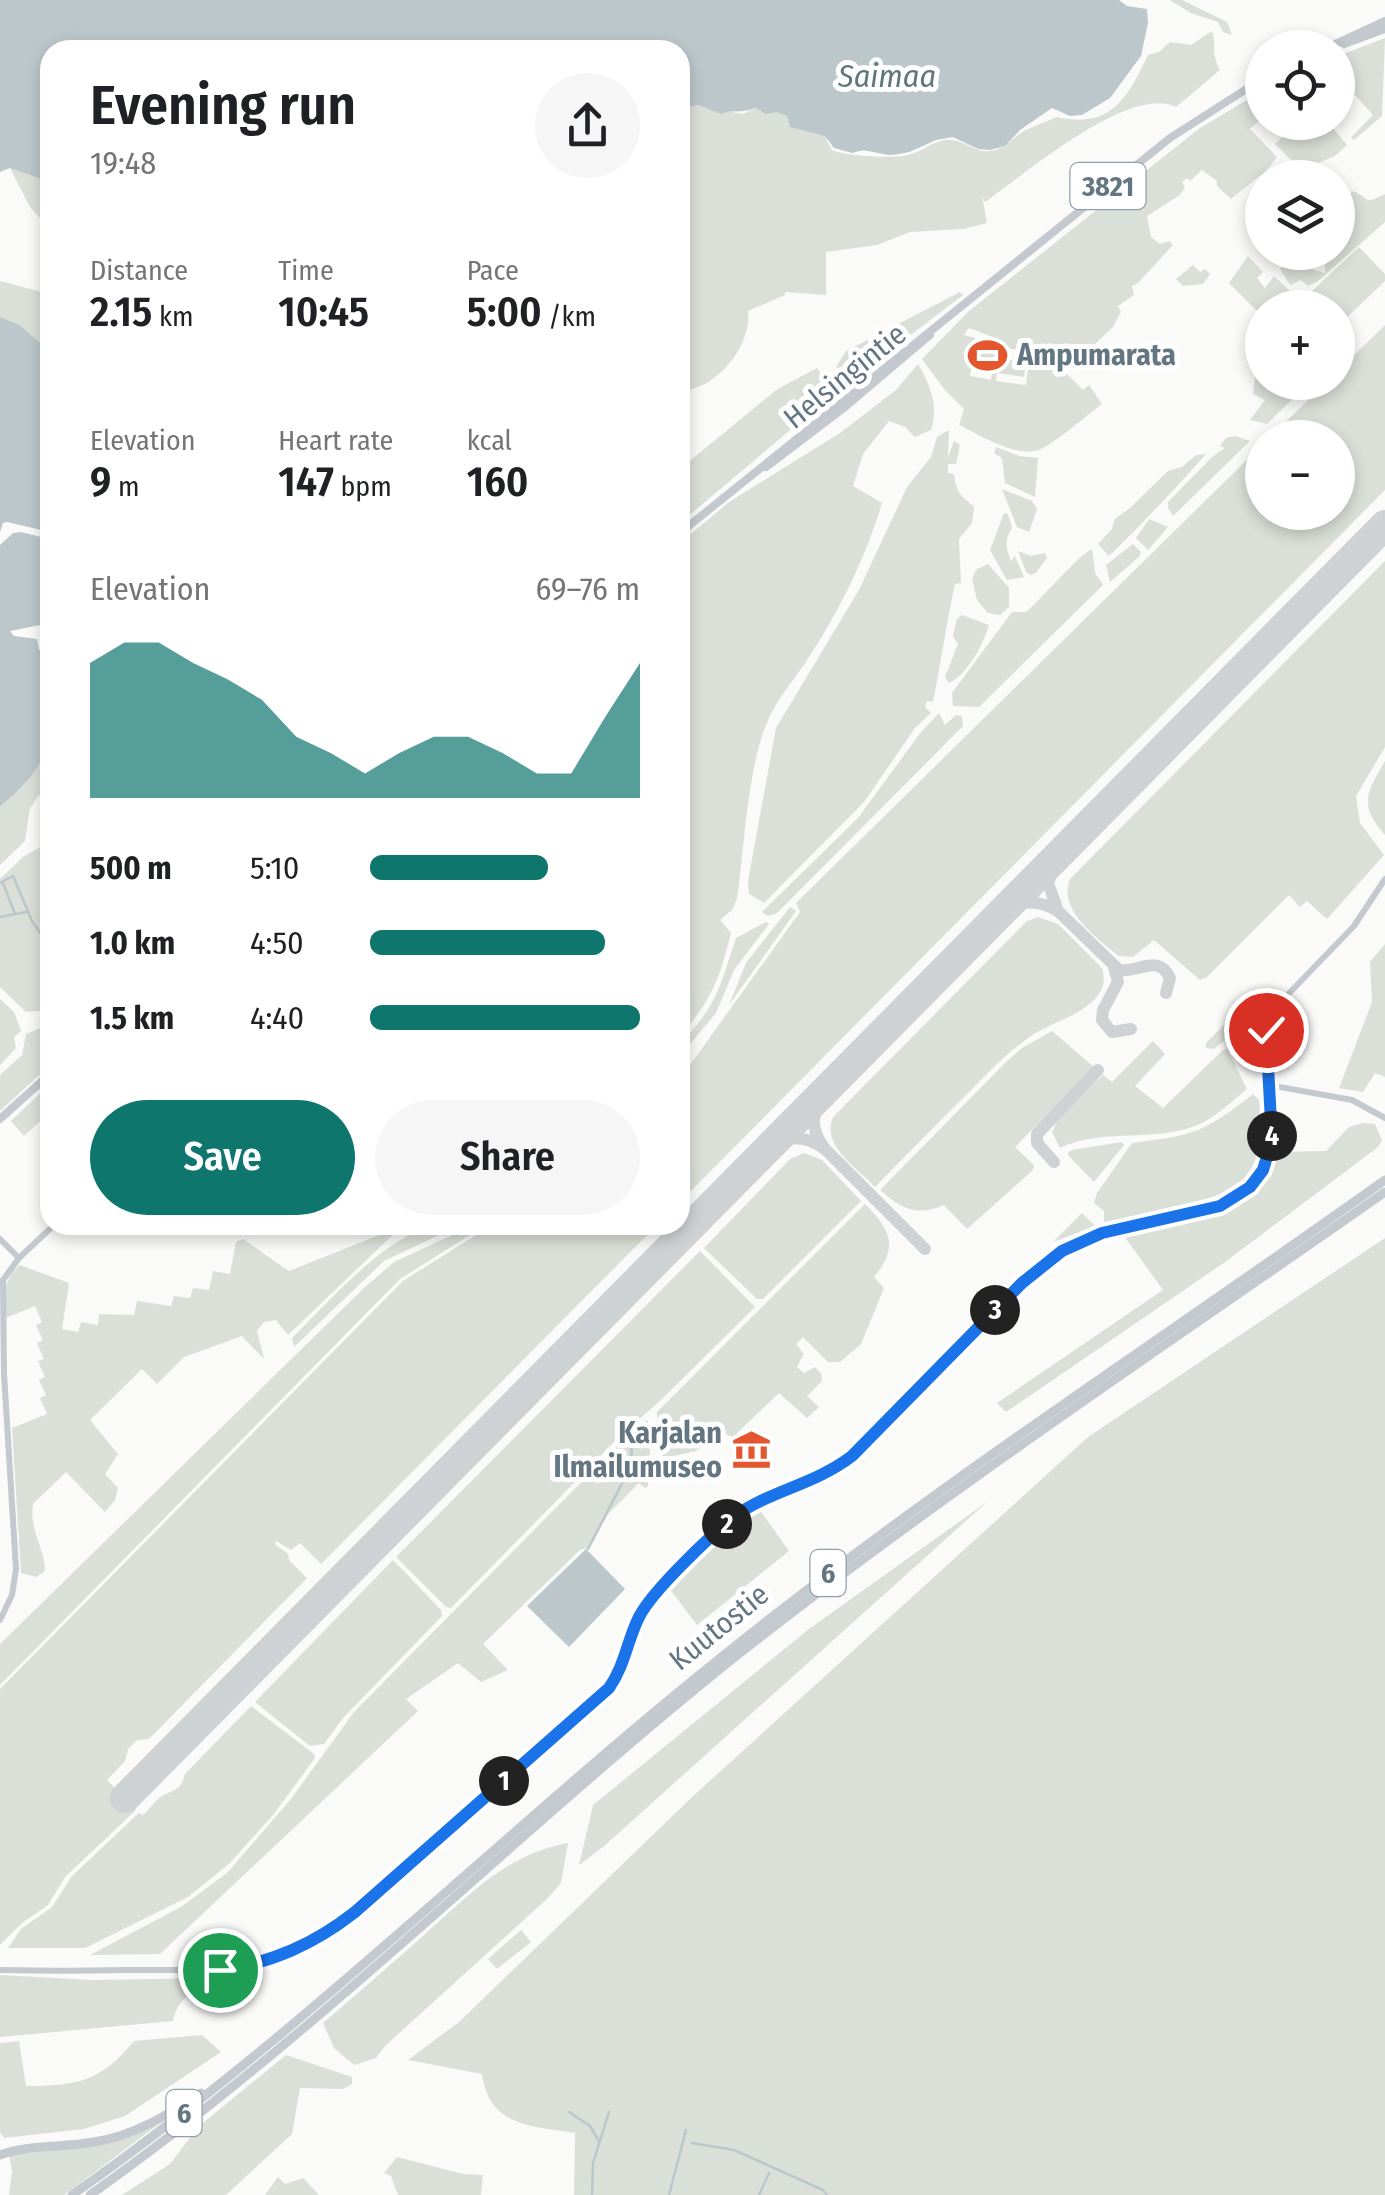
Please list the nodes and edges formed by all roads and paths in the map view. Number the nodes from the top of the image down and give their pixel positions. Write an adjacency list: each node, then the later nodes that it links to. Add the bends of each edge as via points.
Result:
1 (1385, 21): 3 (main road)
2 (1385, 29): 4 (main road)
3 (1355, 35)
4 (1355, 40)
5 (1245, 90): 6 (main road, Helsingintie / 3821, via 1170,138)
6 (690, 525)
7 (1385, 878): 9 (street, via 1354,926 1269,1014)
8 (40, 1083): 11 (main road)
9 (1269, 1085): 10 (street, via 1352,1100); 18 (street, via 1270,1152 1250,1187 1220,1206 1083,1240 1042,1265 852,1456 746,1509 724,1527 641,1613 609,1688 327,1933 280,1956 220,1970)
10 (1385, 1118)
11 (0, 1119)
12 (1385, 1180): 19 (highway, Kuutostie / 6, via 831,1571 654,1712)
13 (1385, 1192): 19 (highway, Kuutostie / 6, via 836,1580 656,1722)
14 (43, 1235): 16 (street)
15 (0, 1239): 16 (street)
16 (19, 1258): 17 (street, via 3,1280 16,1568)
17 (0, 1620)
18 (0, 1970)
19 (309, 2016): 20 (highway, Kuutostie / 6)
20 (294, 2029): 21 (highway, via 132,2131); 22 (highway, Kuutostie / 6); 23 (highway, Kuutostie / 6)
21 (0, 2154)
22 (72, 2195)
23 (92, 2195)

